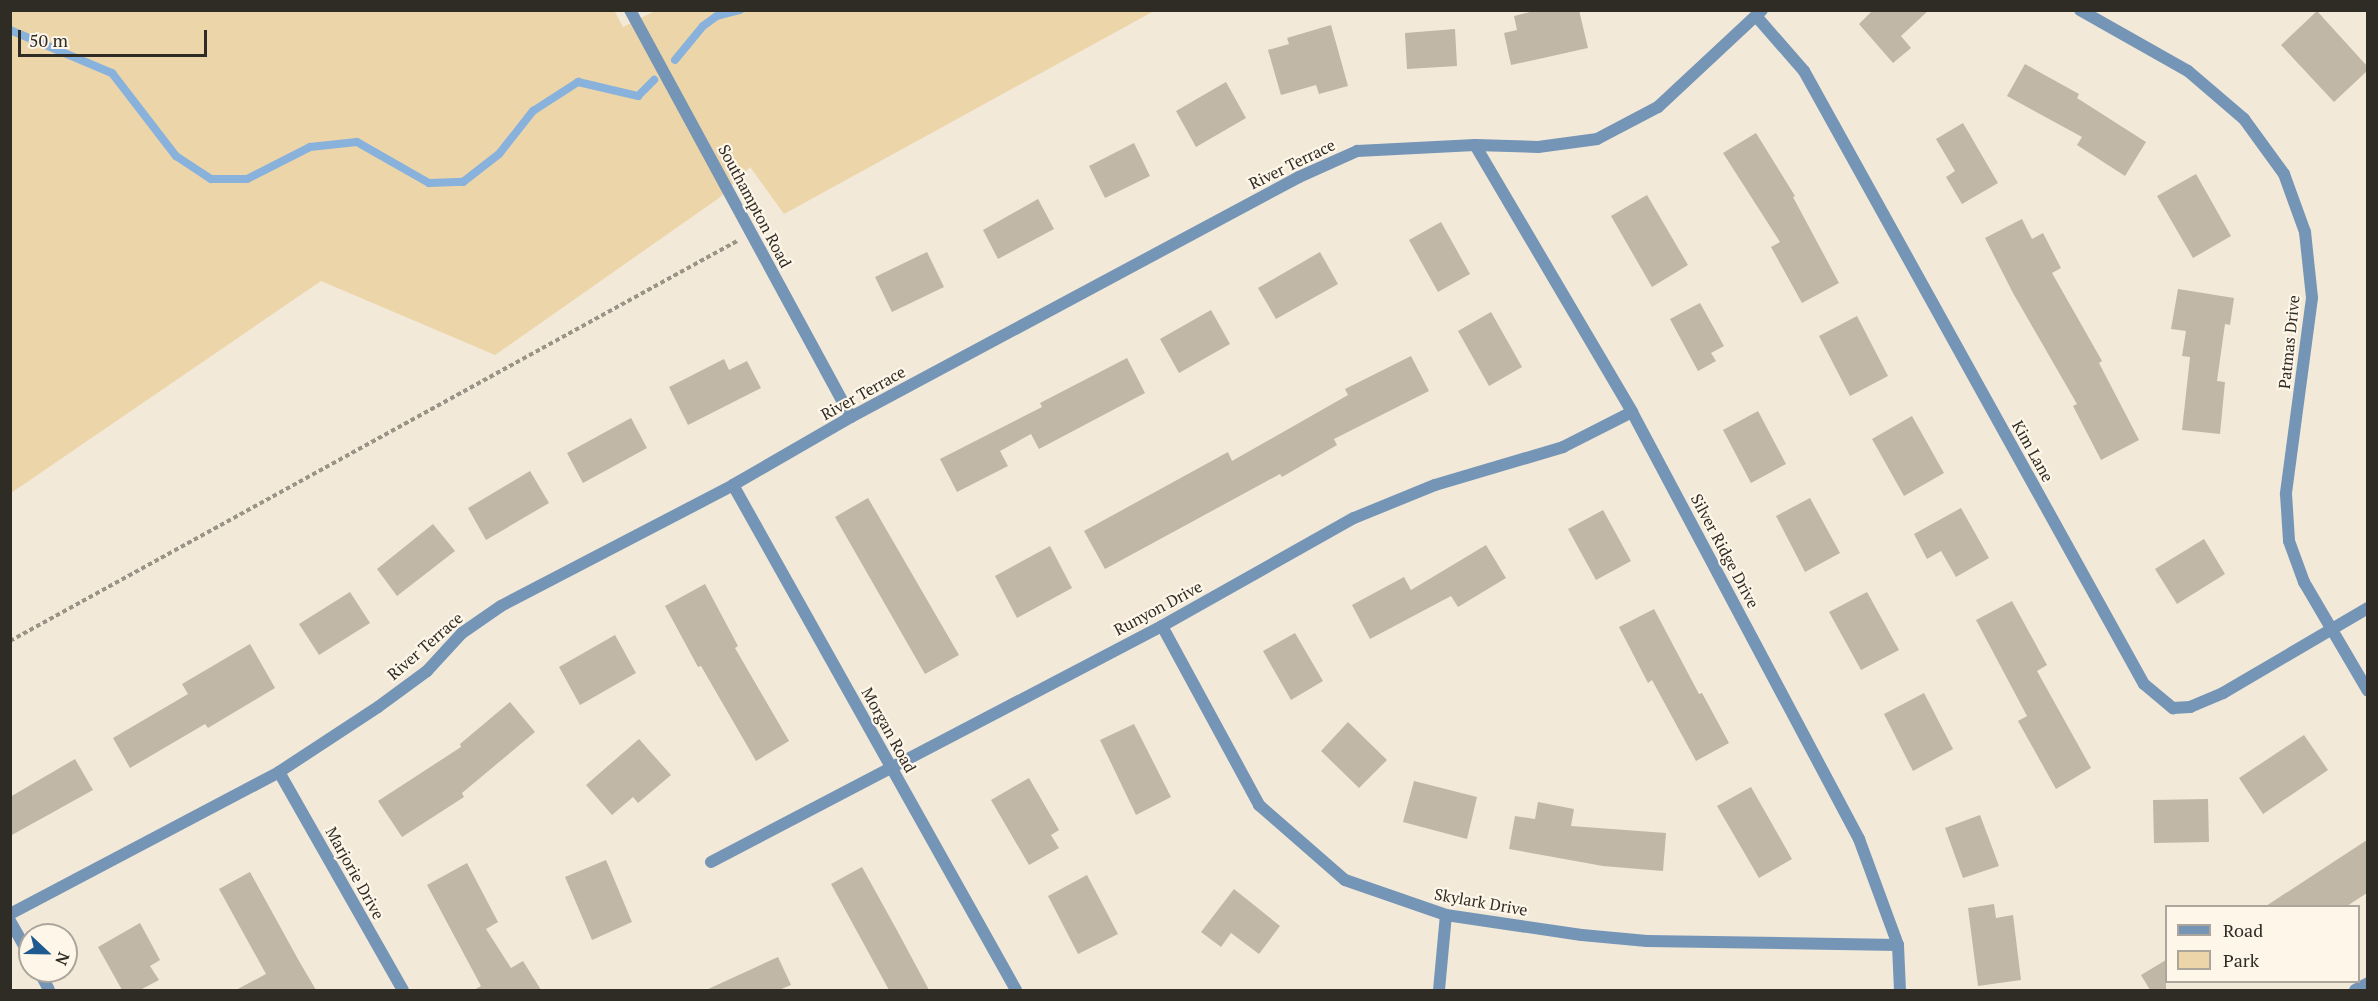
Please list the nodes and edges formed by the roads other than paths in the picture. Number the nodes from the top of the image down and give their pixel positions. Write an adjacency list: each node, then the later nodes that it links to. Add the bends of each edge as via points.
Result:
1 (630, 10): 6 (street, Southampton Road)
2 (2080, 10): 10 (street, Patmas Drive, via 2188,71 2244,119 2284,174 2305,232 2312,298 2286,494 2289,541 2304,582)
3 (1759, 13): 4 (street, River Terrace, via 1658,107 1597,139 1538,147); 10 (street, Kim Lane, via 1804,71 2144,684 2173,708 2190,707 2223,693)
4 (1475, 145): 5 (street, Silver Ridge Drive); 6 (street, River Terrace, via 1357,151 1299,177)
5 (1632, 412): 9 (street, Runyon Drive, via 1563,447 1434,485 1354,518); 19 (street, Silver Ridge Drive, via 1854,829)
6 (851, 417): 7 (street, River Terrace)
7 (733, 485): 12 (street, Morgan Road); 13 (street, River Terrace, via 501,606 462,633 418,677)
8 (2367, 608): 10 (street, Kim Lane)
9 (1162, 626): 12 (street, Runyon Drive); 16 (street, Skylark Drive, via 1259,805 1345,880)
10 (2331, 629): 11 (street, Patmas Drive)
11 (2367, 691)
12 (892, 768): 14 (street, Runyon Drive); 22 (street, Morgan Road)
13 (279, 772): 15 (street, River Terrace); 21 (street, Marjorie Drive)
14 (711, 862)
15 (10, 914)
16 (1446, 915): 19 (street, Skylark Drive, via 1647,941); 23 (street)
17 (10, 921): 18 (street)
18 (18, 935)
19 (1898, 945): 24 (street, Silver Ridge Drive)
20 (2367, 983): 25 (street)
21 (403, 990)
22 (1016, 990)
23 (1439, 990)
24 (1900, 990)
25 (2355, 990)

